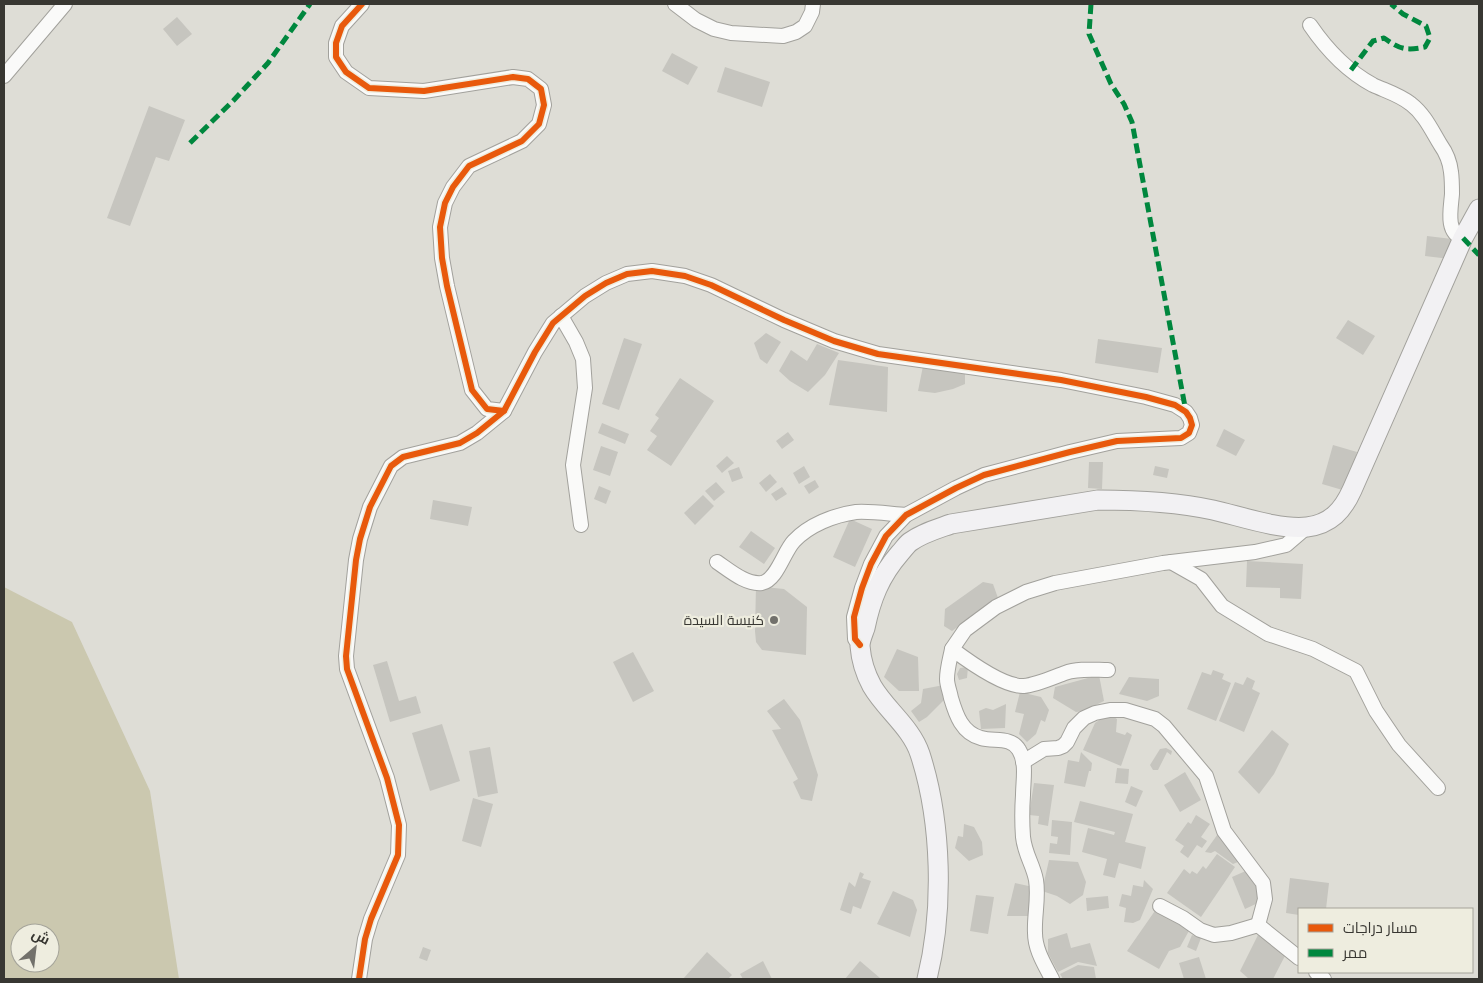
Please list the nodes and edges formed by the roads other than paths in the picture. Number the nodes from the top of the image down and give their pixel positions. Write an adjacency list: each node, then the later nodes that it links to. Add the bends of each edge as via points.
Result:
1 (65, 4): 6 (street)
2 (362, 4): 10 (street, via 342,26 336,43 336,57 346,72 369,88 424,91 513,77 528,79 541,89 544,105 540,124 522,141 469,166 445,203 440,227 447,286 472,390 487,409)
3 (675, 4): 4 (street, via 714,29 783,36 805,26)
4 (814, 4)
5 (1310, 26): 8 (street, via 1322,43 1351,70 1410,103 1423,114 1451,169 1450,216 1453,231)
6 (4, 76)
7 (1479, 210): 8 (main road)
8 (1463, 238): 13 (main road, via 1345,505 1322,523)
9 (561, 316): 10 (street, via 552,323); 11 (street, via 585,296 627,274 652,271 685,276 834,341 878,354 1061,380 1146,397 1176,405 1190,418 1189,432 1181,438 1117,441 984,475); 12 (street, via 583,360 585,388 573,465)
10 (504, 411): 24 (street, via 477,434 460,442 403,457 391,466 370,507 360,540 346,643 347,669 387,778 399,825 399,839 398,855 365,939)
11 (906, 514): 14 (street, via 857,512 831,518 812,527 792,543 776,571 762,583 751,582); 16 (street, via 886,536 862,588 854,617 854,639)
12 (581, 526)
13 (1307, 527): 15 (street, via 1286,545); 16 (main road, via 1268,523 1211,510 1122,500 1098,500 951,524 929,531 909,543 893,562 881,578 869,608)
14 (717, 562)
15 (1170, 562): 17 (street, via 1055,583 1026,592 996,607 965,630); 20 (street, via 1201,579 1222,606 1268,634 1313,650 1356,671 1398,745)
16 (860, 645): 25 (main road, via 872,687 919,752 928,786 938,853 937,914)
17 (952, 649): 18 (street, via 992,675 1024,686 1067,672); 19 (street, via 947,680 961,724 972,735 1014,744)
18 (1108, 670)
19 (1023, 762): 22 (street, via 1044,749 1063,746 1074,728 1095,713 1125,710 1155,719 1206,776 1224,832 1263,883 1264,899); 26 (street, via 1023,836 1036,882 1034,934 1038,951)
20 (1438, 788)
21 (1160, 906): 22 (street, via 1214,936)
22 (1258, 925): 23 (street)
23 (1298, 957)
24 (359, 979)
25 (927, 979)
26 (1052, 979)

